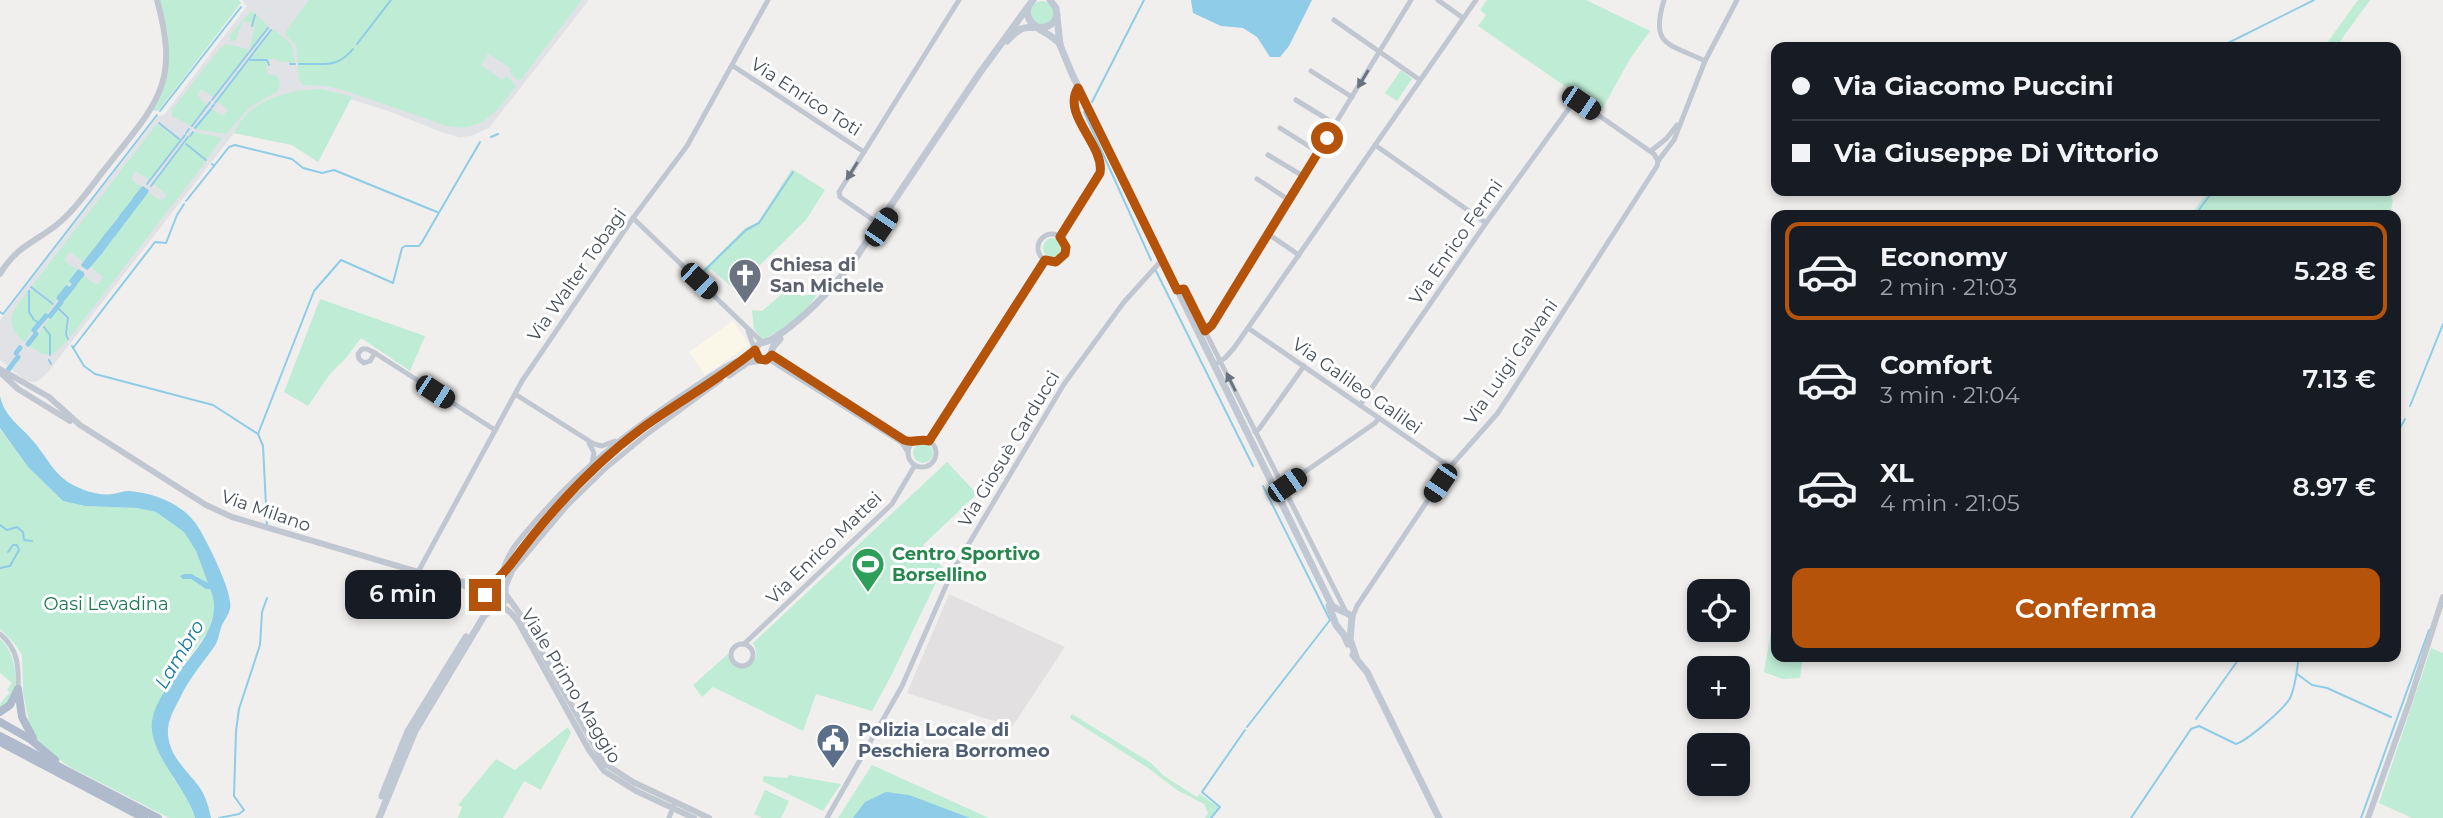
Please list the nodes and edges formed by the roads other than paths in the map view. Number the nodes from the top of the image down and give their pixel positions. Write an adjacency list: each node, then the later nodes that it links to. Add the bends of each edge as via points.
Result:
1 (157, 0): 47 (street, via 166,32 167,59 153,105 71,212 18,250)
2 (768, 0): 19 (street, Via Walter Tobagi)
3 (959, 0): 31 (street)
4 (1050, 0): 12 (main road)
5 (1056, 0): 12 (main road)
6 (1411, 0): 17 (street)
7 (1438, 0): 13 (street)
8 (1476, 0): 13 (street)
9 (1664, 0): 18 (street, via 1658,27 1662,38)
10 (1737, 0): 18 (street, Via Luigi Galvani)
11 (1031, 1): 15 (main road, via 1028,19); 41 (main road)
12 (1057, 12): 15 (main road, via 1052,24); 16 (main road)
13 (1463, 18): 21 (street)
14 (1335, 20): 17 (street)
15 (1040, 28): 16 (main road); 54 (main road, via 1020,30 1006,42 857,263 810,315)
16 (1060, 45): 22 (main road)
17 (1380, 51): 21 (street); 23 (street, one-way to 23)
18 (1705, 61): 25 (street, Via Luigi Galvani)
19 (733, 66): 31 (street, Via Enrico Toti); 39 (street, Via Walter Tobagi, via 687,146)
20 (1311, 71): 23 (street)
21 (1420, 80): 28 (street)
22 (1078, 88): 43 (street, Via Enrico Mattei, via 1075,106 1101,170); 46 (main road)
23 (1352, 97): 26 (street)
24 (1296, 100): 26 (street)
25 (1679, 123): 29 (street, Via Luigi Galvani); 33 (street, Via Luigi Galvani)
26 (1335, 124): 32 (street)
27 (1280, 128): 32 (street)
28 (1375, 145): 40 (street); 44 (street)
29 (1658, 146): 30 (street, Via Luigi Galvani); 33 (street)
30 (1651, 151): 35 (street); 40 (street, Via Enrico Fermi, via 1576,102)
31 (864, 152): 41 (street, one-way to 41, via 840,190 840,198)
32 (1318, 152): 36 (street)
33 (1666, 154): 35 (street, Via Luigi Galvani)
34 (1268, 155): 36 (street)
35 (1657, 159): 74 (street, Via Luigi Galvani, via 1497,414)
36 (1303, 176): 38 (street)
37 (1257, 179): 38 (street)
38 (1289, 200): 42 (street)
39 (633, 218): 48 (street); 61 (street, Via Walter Tobagi)
40 (1486, 223): 63 (street, Via Enrico Fermi)
41 (879, 224): 54 (main road, via 827,293)
42 (1268, 233): 44 (street); 50 (street, via 1212,325)
43 (1060, 237): 45 (street, Via Enrico Mattei, via 1065,254 1056,262); 45 (street, Via Enrico Mattei, via 1049,235 1041,241 1039,251)
44 (1299, 255): 49 (street)
45 (1045, 260): 69 (street, Via Enrico Mattei)
46 (1162, 260): 50 (main road); 106 (street, Via Giosuè Carducci, via 1124,302 1064,384 952,572 902,686)
47 (0, 274)
48 (746, 324): 52 (street); 54 (street)
49 (1248, 328): 51 (street); 58 (street, Via Galileo Galilei)
50 (1202, 332): 53 (street); 57 (main road)
51 (1234, 348): 53 (street, via 1222,353); 57 (street)
52 (755, 350): 54 (main road); 54 (main road, via 756,356); 56 (main road)
53 (1215, 350): 57 (street)
54 (767, 352): 60 (main road); 70 (street); 71 (street, via 902,443)
55 (375, 353): 65 (street)
56 (743, 359): 62 (main road); 67 (street, via 724,367)
57 (1217, 363): 66 (street, one-way to 57); 80 (main road)
58 (1304, 366): 63 (street, Via Galileo Galilei); 66 (street)
59 (0, 370): 76 (street, Via Milano, via 50,397 75,421 206,505 232,517)
60 (721, 380): 62 (main road); 77 (street, via 606,468)
61 (515, 394): 65 (street, Via Walter Tobagi); 68 (street)
62 (692, 396): 77 (main road, via 606,459 522,549)
63 (1360, 405): 64 (street, Via Galileo Galilei)
64 (1378, 418): 74 (street, Via Galileo Galilei); 75 (street)
65 (495, 430): 76 (street, Via Walter Tobagi)
66 (1255, 432): 75 (street)
67 (625, 435): 68 (street, via 602,446); 72 (street)
68 (587, 440): 72 (street, via 594,453)
69 (929, 441): 70 (street); 73 (street, Via Enrico Mattei, via 935,448 934,460 928,466)
70 (914, 443): 71 (street)
71 (908, 452): 73 (street)
72 (592, 464): 77 (street, via 521,538 508,555)
73 (915, 465): 90 (street, Via Enrico Mattei, via 892,504)
74 (1450, 467): 85 (street, Via Luigi Galvani, via 1356,609)
75 (1283, 487): 85 (street)
76 (418, 572): 78 (street, Via Milano)
77 (506, 575): 79 (main road); 81 (main road)
78 (450, 580): 79 (street, Via Milano); 83 (street, Via Milano)
79 (493, 585): 81 (main road, via 500,585); 83 (main road, via 486,591)
80 (1324, 591): 85 (main road, via 1334,608); 86 (main road)
81 (506, 593): 84 (main road); 99 (street, Viale Primo Maggio, via 604,763)
82 (2443, 597): 108 (street)
83 (486, 599): 84 (main road); 102 (main road, via 408,730)
84 (498, 605): 99 (street, Viale Primo Maggio, via 517,620 604,771 636,791); 102 (main road, via 484,616 415,731)
85 (1348, 614): 86 (main road, via 1338,614); 88 (main road, via 1353,623)
86 (1335, 620): 87 (main road)
87 (1339, 628): 88 (main road); 91 (main road)
88 (1349, 632): 91 (main road)
89 (0, 634): 92 (street, via 16,654)
90 (744, 644): 90 (street, via 734,648 732,656 741,666 753,656)
91 (1356, 657): 107 (main road)
92 (18, 689): 93 (main road, via 12,703); 97 (main road, via 24,722)
93 (0, 712)
94 (0, 722): 97 (main road)
95 (0, 736): 98 (main road)
96 (0, 742): 100 (main road)
97 (36, 744): 98 (main road)
98 (64, 769): 101 (main road)
99 (674, 805): 103 (street); 104 (street, Viale Primo Maggio); 105 (street, Viale Primo Maggio)
100 (144, 818)
101 (158, 818)
102 (377, 818)
103 (669, 818)
104 (694, 818)
105 (709, 818)
106 (827, 818)
107 (1439, 818)
108 (2368, 818)

